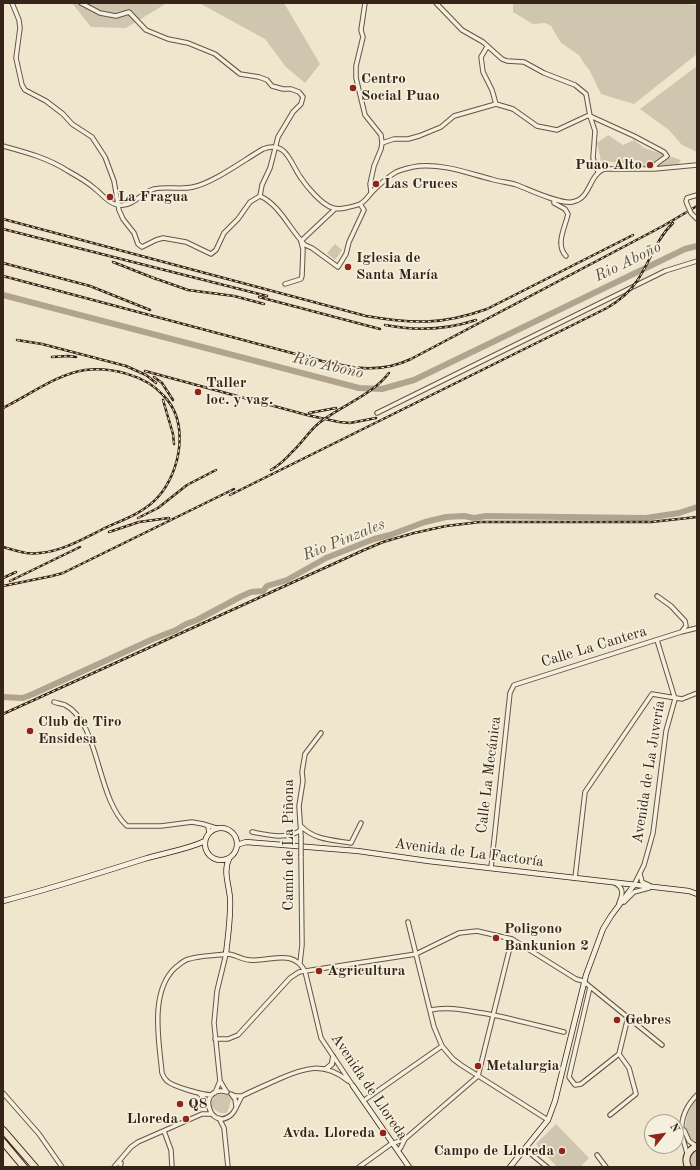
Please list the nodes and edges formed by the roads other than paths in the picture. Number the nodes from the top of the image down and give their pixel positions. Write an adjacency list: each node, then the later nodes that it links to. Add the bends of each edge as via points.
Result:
1 (12, 3): 21 (street, via 20,28 16,58 22,85 25,90 46,101 72,124 92,137 105,157 114,181)
2 (81, 3): 10 (street, via 100,13 116,16 129,12 146,30 215,54 240,74 259,77 267,80 272,86 298,92 303,97 301,104 293,112)
3 (365, 3): 8 (street, via 361,30 363,37 356,66 356,78 365,115 381,135)
4 (436, 3): 5 (street, via 462,30)
5 (487, 47): 6 (street, via 481,57 483,72); 7 (street, via 502,59 524,62 575,85 586,94)
6 (496, 104): 7 (street, via 513,109 537,126 557,130); 8 (street, via 454,116 441,127 413,138 394,139)
7 (590, 116): 14 (street, via 664,152 667,156 656,164); 15 (street, via 595,131 593,158)
8 (382, 143): 16 (street, via 374,166)
9 (3, 146): 21 (street, via 34,155 67,170)
10 (275, 146): 18 (street, via 275,153); 21 (street, via 263,149 200,185 153,190 129,204); 22 (street, via 290,158 312,192 327,206)
11 (697, 161): 13 (street)
12 (697, 165): 13 (street)
13 (691, 166): 14 (street)
14 (654, 169): 15 (street, via 604,169)
15 (598, 172): 19 (street, via 588,191 577,201)
16 (371, 192): 19 (street, via 396,172 419,166 436,166 515,184); 20 (street)
17 (697, 195): 23 (street, bridge, via 687,198 686,201)
18 (260, 196): 21 (street, via 250,202 224,233 216,250 211,254 186,242 164,238 142,247 123,219); 24 (street, via 275,208)
19 (554, 199): 25 (street, via 554,202 568,214 561,235 562,252)
20 (360, 204): 22 (street); 24 (street, via 364,210 338,267)
21 (117, 205)
22 (335, 209): 24 (street)
23 (697, 218)
24 (301, 241): 27 (street, via 302,276)
25 (566, 256)
26 (697, 261): 28 (street, via 664,271)
27 (285, 284)
28 (377, 412)
29 (657, 596): 31 (street, via 685,621 686,626)
30 (697, 628): 31 (street, Calle La Cantera)
31 (681, 632): 32 (street, Calle La Cantera)
32 (657, 640): 33 (street, Calle La Cantera); 35 (street, Avenida de La Juvería)
33 (514, 685): 53 (street, Calle La Mecánica, via 510,693)
34 (697, 693): 35 (street)
35 (675, 699): 54 (street, Avenida de La Juvería, via 666,731 651,844); 55 (street, via 652,694 585,792)
36 (54, 702): 39 (street, via 69,708 82,722 110,801 127,826 161,826 192,822)
37 (321, 733): 41 (street, Camín de La Piñona, via 305,754 299,806)
38 (361, 823): 41 (street, via 351,843 316,838)
39 (208, 826): 40 (street); 43 (street)
40 (216, 828): 43 (street); 44 (street, via 225,828)
41 (300, 828): 42 (street, via 290,836); 68 (street, Camín de La Piñona, bridge)
42 (252, 832)
43 (209, 833): 45 (street)
44 (236, 837): 46 (street, Avenida de La Factoría); 47 (street)
45 (205, 841): 48 (street); 49 (street)
46 (246, 842): 47 (street, Avenida de La Factoría); 53 (street, Avenida de La Factoría, via 358,851)
47 (237, 845): 50 (street, via 235,853)
48 (193, 846): 49 (street); 62 (street)
49 (206, 850): 51 (street, via 212,858)
50 (229, 859): 51 (street); 52 (street)
51 (220, 860): 52 (street)
52 (226, 868): 66 (street, via 230,906)
53 (491, 868): 55 (street, Avenida de La Factoría)
54 (640, 873): 57 (street, Avenida de La Juvería); 58 (street, via 642,882)
55 (575, 878): 56 (street, Avenida de La Factoría)
56 (612, 882): 57 (street, Avenida de La Factoría); 63 (street, via 623,891)
57 (634, 885): 58 (street, Avenida de La Factoría); 63 (street)
58 (654, 887): 59 (street, Avenida de La Factoría); 63 (street, via 634,892)
59 (689, 891): 60 (street, Avenida de La Factoría); 61 (street, Avenida de La Factoría)
60 (697, 891)
61 (697, 894)
62 (3, 901)
63 (617, 907): 70 (street, via 603,929)
64 (408, 922): 67 (street)
65 (512, 939): 67 (street, via 477,931 466,932 454,935); 70 (street); 73 (street)
66 (226, 954): 68 (street, via 249,960 281,957); 76 (street, via 215,1007); 87 (street, via 183,962 169,974 160,993 158,1017 162,1073 171,1083)
67 (416, 954): 69 (street); 72 (street)
68 (300, 962): 69 (street, Avenida de Lloreda)
69 (305, 971): 76 (street, via 290,978 238,1034); 80 (street, Avenida de Lloreda, via 320,1033)
70 (583, 981): 71 (street); 101 (street, via 554,1106)
71 (590, 987): 74 (street); 79 (street, via 569,1077 575,1085 581,1084)
72 (430, 1010): 73 (street, via 450,1008); 78 (street)
73 (493, 1015): 75 (street); 82 (street)
74 (628, 1017): 77 (street); 79 (street)
75 (564, 1032)
76 (215, 1039): 83 (street)
77 (662, 1045)
78 (442, 1046): 82 (street, via 453,1059); 92 (street)
79 (619, 1054): 98 (street, via 629,1068 636,1094)
80 (333, 1057): 81 (street, via 332,1064); 84 (street, Avenida de Lloreda)
81 (326, 1069): 84 (street, via 338,1074); 91 (street, via 303,1069)
82 (478, 1076): 101 (street); 106 (street)
83 (220, 1081): 85 (street); 88 (street)
84 (353, 1086): 108 (street, Avenida de Lloreda)
85 (226, 1091): 88 (street); 89 (street)
86 (3, 1093): 119 (street, via 39,1134)
87 (199, 1094): 88 (street); 93 (street)
88 (213, 1094): 93 (street)
89 (231, 1094): 91 (street); 94 (street)
90 (697, 1095): 100 (street, via 686,1110)
91 (242, 1096): 94 (street)
92 (366, 1099)
93 (208, 1105): 95 (street); 96 (street)
94 (236, 1106): 97 (street)
95 (202, 1114): 96 (street); 104 (street)
96 (212, 1114): 99 (street)
97 (232, 1115): 99 (street); 102 (street)
98 (610, 1115)
99 (219, 1118): 102 (street)
100 (684, 1118)
101 (548, 1120): 111 (street)
102 (224, 1128): 123 (street)
103 (3, 1130): 118 (highway)
104 (164, 1131): 115 (street, via 138,1142); 122 (street, via 171,1150)
105 (684, 1131): 110 (street, via 689,1141)
106 (405, 1139): 108 (street); 112 (street)
107 (3, 1142): 117 (highway)
108 (393, 1143): 112 (street, Avenida de Lloreda); 124 (street)
109 (684, 1143): 113 (street)
110 (697, 1146): 113 (highway)
111 (525, 1149): 126 (street); 127 (street)
112 (398, 1151): 125 (street, Avenida de Lloreda)
113 (687, 1154): 116 (highway)
114 (598, 1155): 128 (street)
115 (119, 1162): 120 (street); 121 (street, via 122,1163)
116 (686, 1166)
117 (24, 1167)
118 (35, 1167)
119 (62, 1167)
120 (114, 1167)
121 (120, 1167)
122 (172, 1167)
123 (228, 1167)
124 (359, 1167)
125 (409, 1167)
126 (511, 1167)
127 (547, 1167)
128 (606, 1167)

